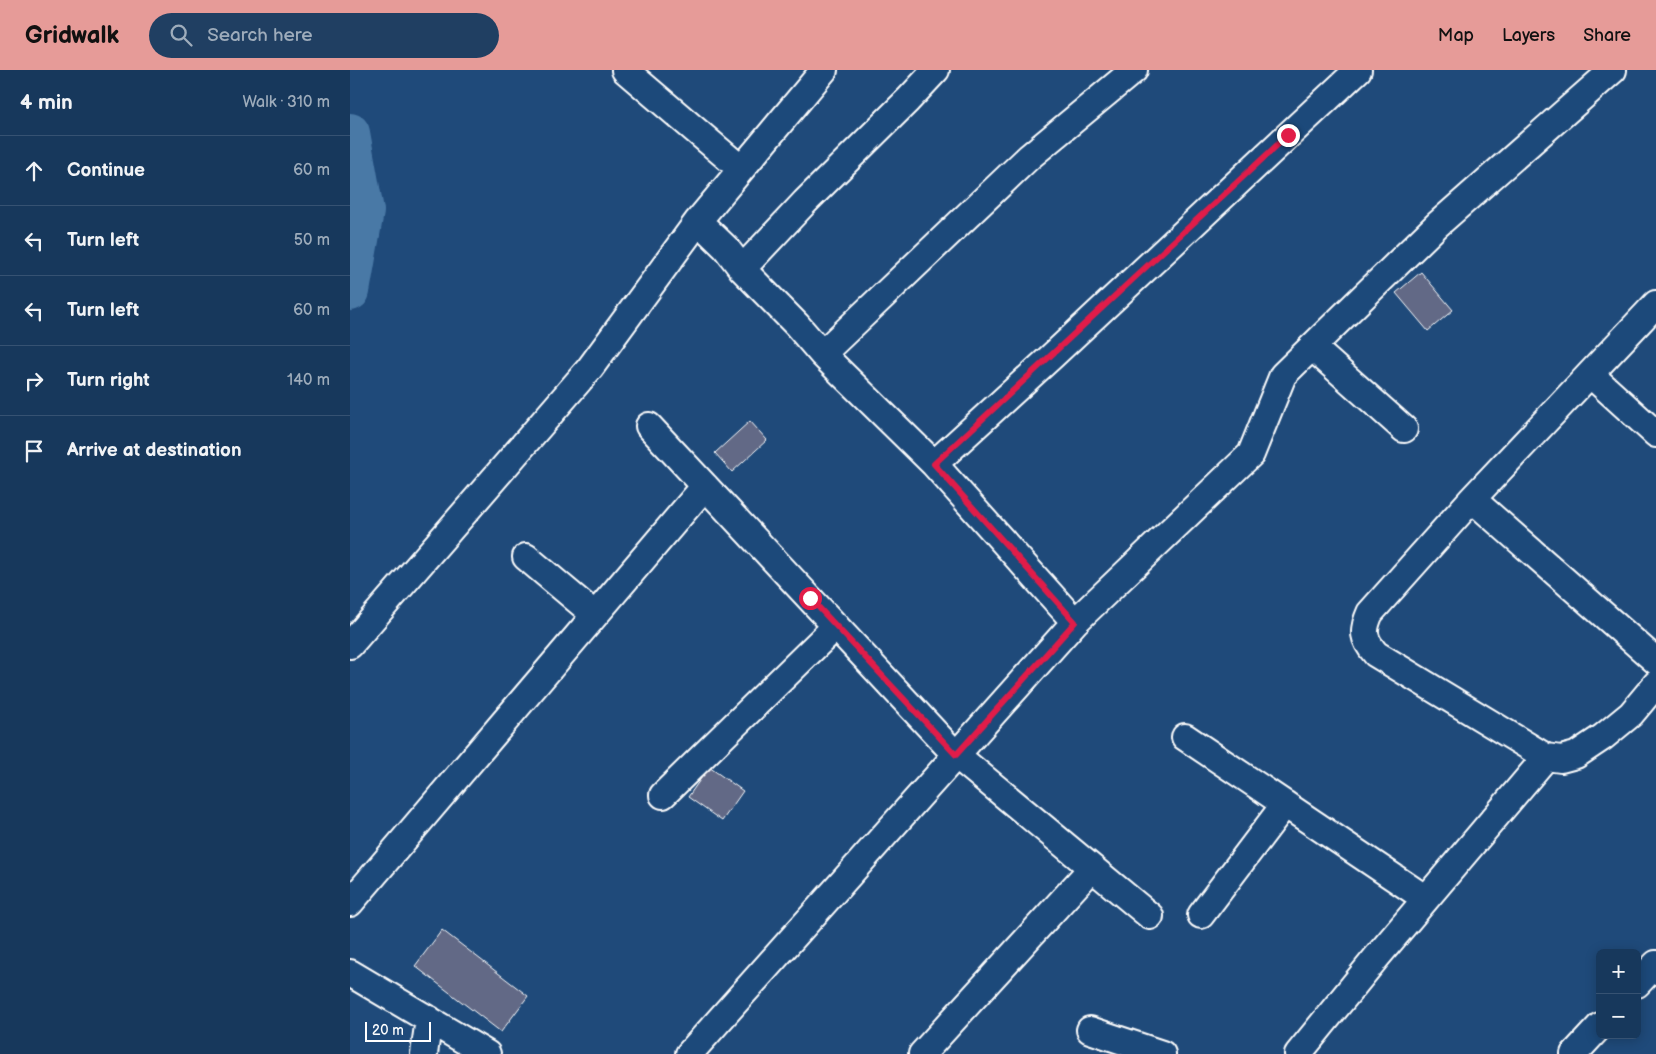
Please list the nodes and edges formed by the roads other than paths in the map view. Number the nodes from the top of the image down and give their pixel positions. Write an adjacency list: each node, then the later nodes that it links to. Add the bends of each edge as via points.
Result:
1 (625, 70): 7 (street)
2 (936, 70): 9 (street)
3 (1358, 70): 17 (street)
4 (1613, 70): 11 (street, via 1437,225)
5 (811, 74): 7 (street)
6 (1120, 74): 12 (street)
7 (741, 169): 8 (street)
8 (698, 221): 9 (street); 24 (street, via 590,368)
9 (742, 268): 12 (street)
10 (1656, 304): 13 (street)
11 (1312, 347): 15 (street); 22 (street, via 1284,375 1251,454)
12 (822, 354): 17 (street)
13 (1590, 374): 16 (street); 19 (street)
14 (649, 426): 18 (street)
15 (1404, 429)
16 (1656, 434)
17 (934, 464): 22 (street)
18 (705, 486): 21 (street); 23 (street)
19 (1472, 499): 25 (street); 29 (street, via 1370,613 1364,636 1376,654)
20 (526, 557): 21 (street)
21 (595, 615): 34 (street)
22 (1075, 622): 28 (street)
23 (836, 626): 28 (street); 30 (street)
24 (350, 645)
25 (1656, 661)
26 (1656, 684): 29 (street, via 1631,714 1576,755)
27 (1185, 737): 31 (street)
28 (956, 755): 32 (street); 43 (street)
29 (1546, 757): 33 (street)
30 (663, 795)
31 (1285, 804): 33 (street); 35 (street)
32 (1092, 868): 36 (street); 46 (street)
33 (1426, 899): 48 (street)
34 (350, 903)
35 (1201, 914)
36 (1150, 916)
37 (1656, 964): 39 (street)
38 (350, 973): 40 (street)
39 (1641, 980)
40 (429, 1019): 44 (street); 45 (street)
41 (1090, 1030): 47 (street)
42 (1596, 1030): 49 (street)
43 (690, 1053)
44 (424, 1054)
45 (487, 1054)
46 (922, 1054)
47 (1162, 1054)
48 (1298, 1054)
49 (1574, 1054)

